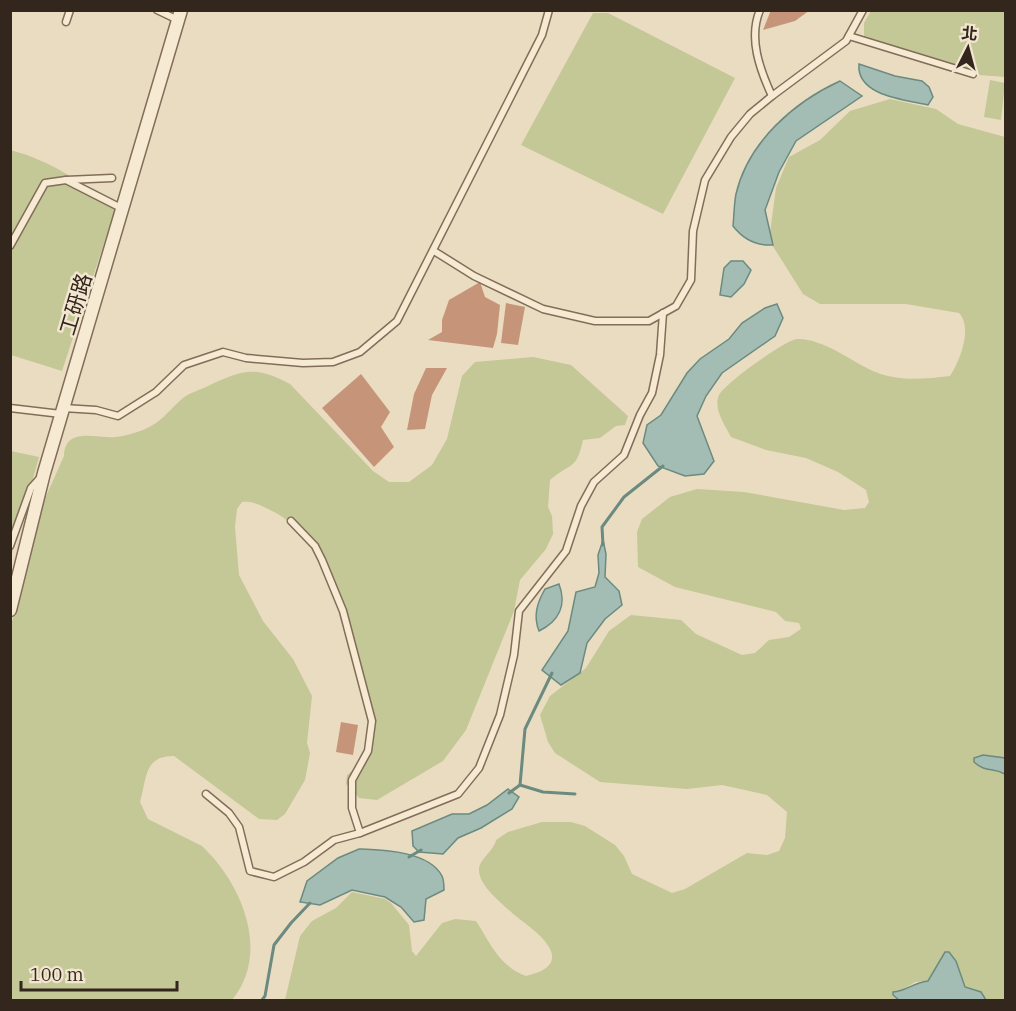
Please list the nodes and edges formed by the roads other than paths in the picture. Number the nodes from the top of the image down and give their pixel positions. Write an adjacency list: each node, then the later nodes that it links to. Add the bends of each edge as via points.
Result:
1 (70, 10): 7 (lane)
2 (157, 10): 6 (lane)
3 (549, 10): 15 (lane, via 542,35)
4 (760, 10): 10 (lane, via 754,40)
5 (863, 10): 8 (lane)
6 (180, 15): 13 (street, 工研路)
7 (66, 22)
8 (849, 36): 9 (lane); 10 (lane)
9 (973, 74)
10 (771, 96): 16 (lane, via 731,137 705,180 693,231 691,279 676,306)
11 (112, 178): 12 (lane)
12 (66, 180): 13 (lane); 14 (lane, via 45,183)
13 (123, 209): 18 (street, 工研路)
14 (10, 246)
15 (434, 251): 16 (lane, via 474,276 543,309 595,321 649,321); 18 (lane, via 397,321 360,352 333,362 303,363 222,352 184,365 156,392 118,416 96,410)
16 (663, 313): 24 (lane, via 652,393 624,455 594,482 581,506 566,551 519,611 500,715 479,768 458,794)
17 (10, 408): 18 (lane)
18 (62, 411): 19 (street, 工研路)
19 (44, 473): 21 (lane, via 32,488); 22 (street, 工研路)
20 (291, 520): 24 (lane, via 315,546 343,611 372,721 368,751 352,780 352,808)
21 (10, 546)
22 (10, 610)
23 (206, 794): 24 (lane, via 230,813 239,827 250,871 274,877 334,840)
24 (360, 833)

